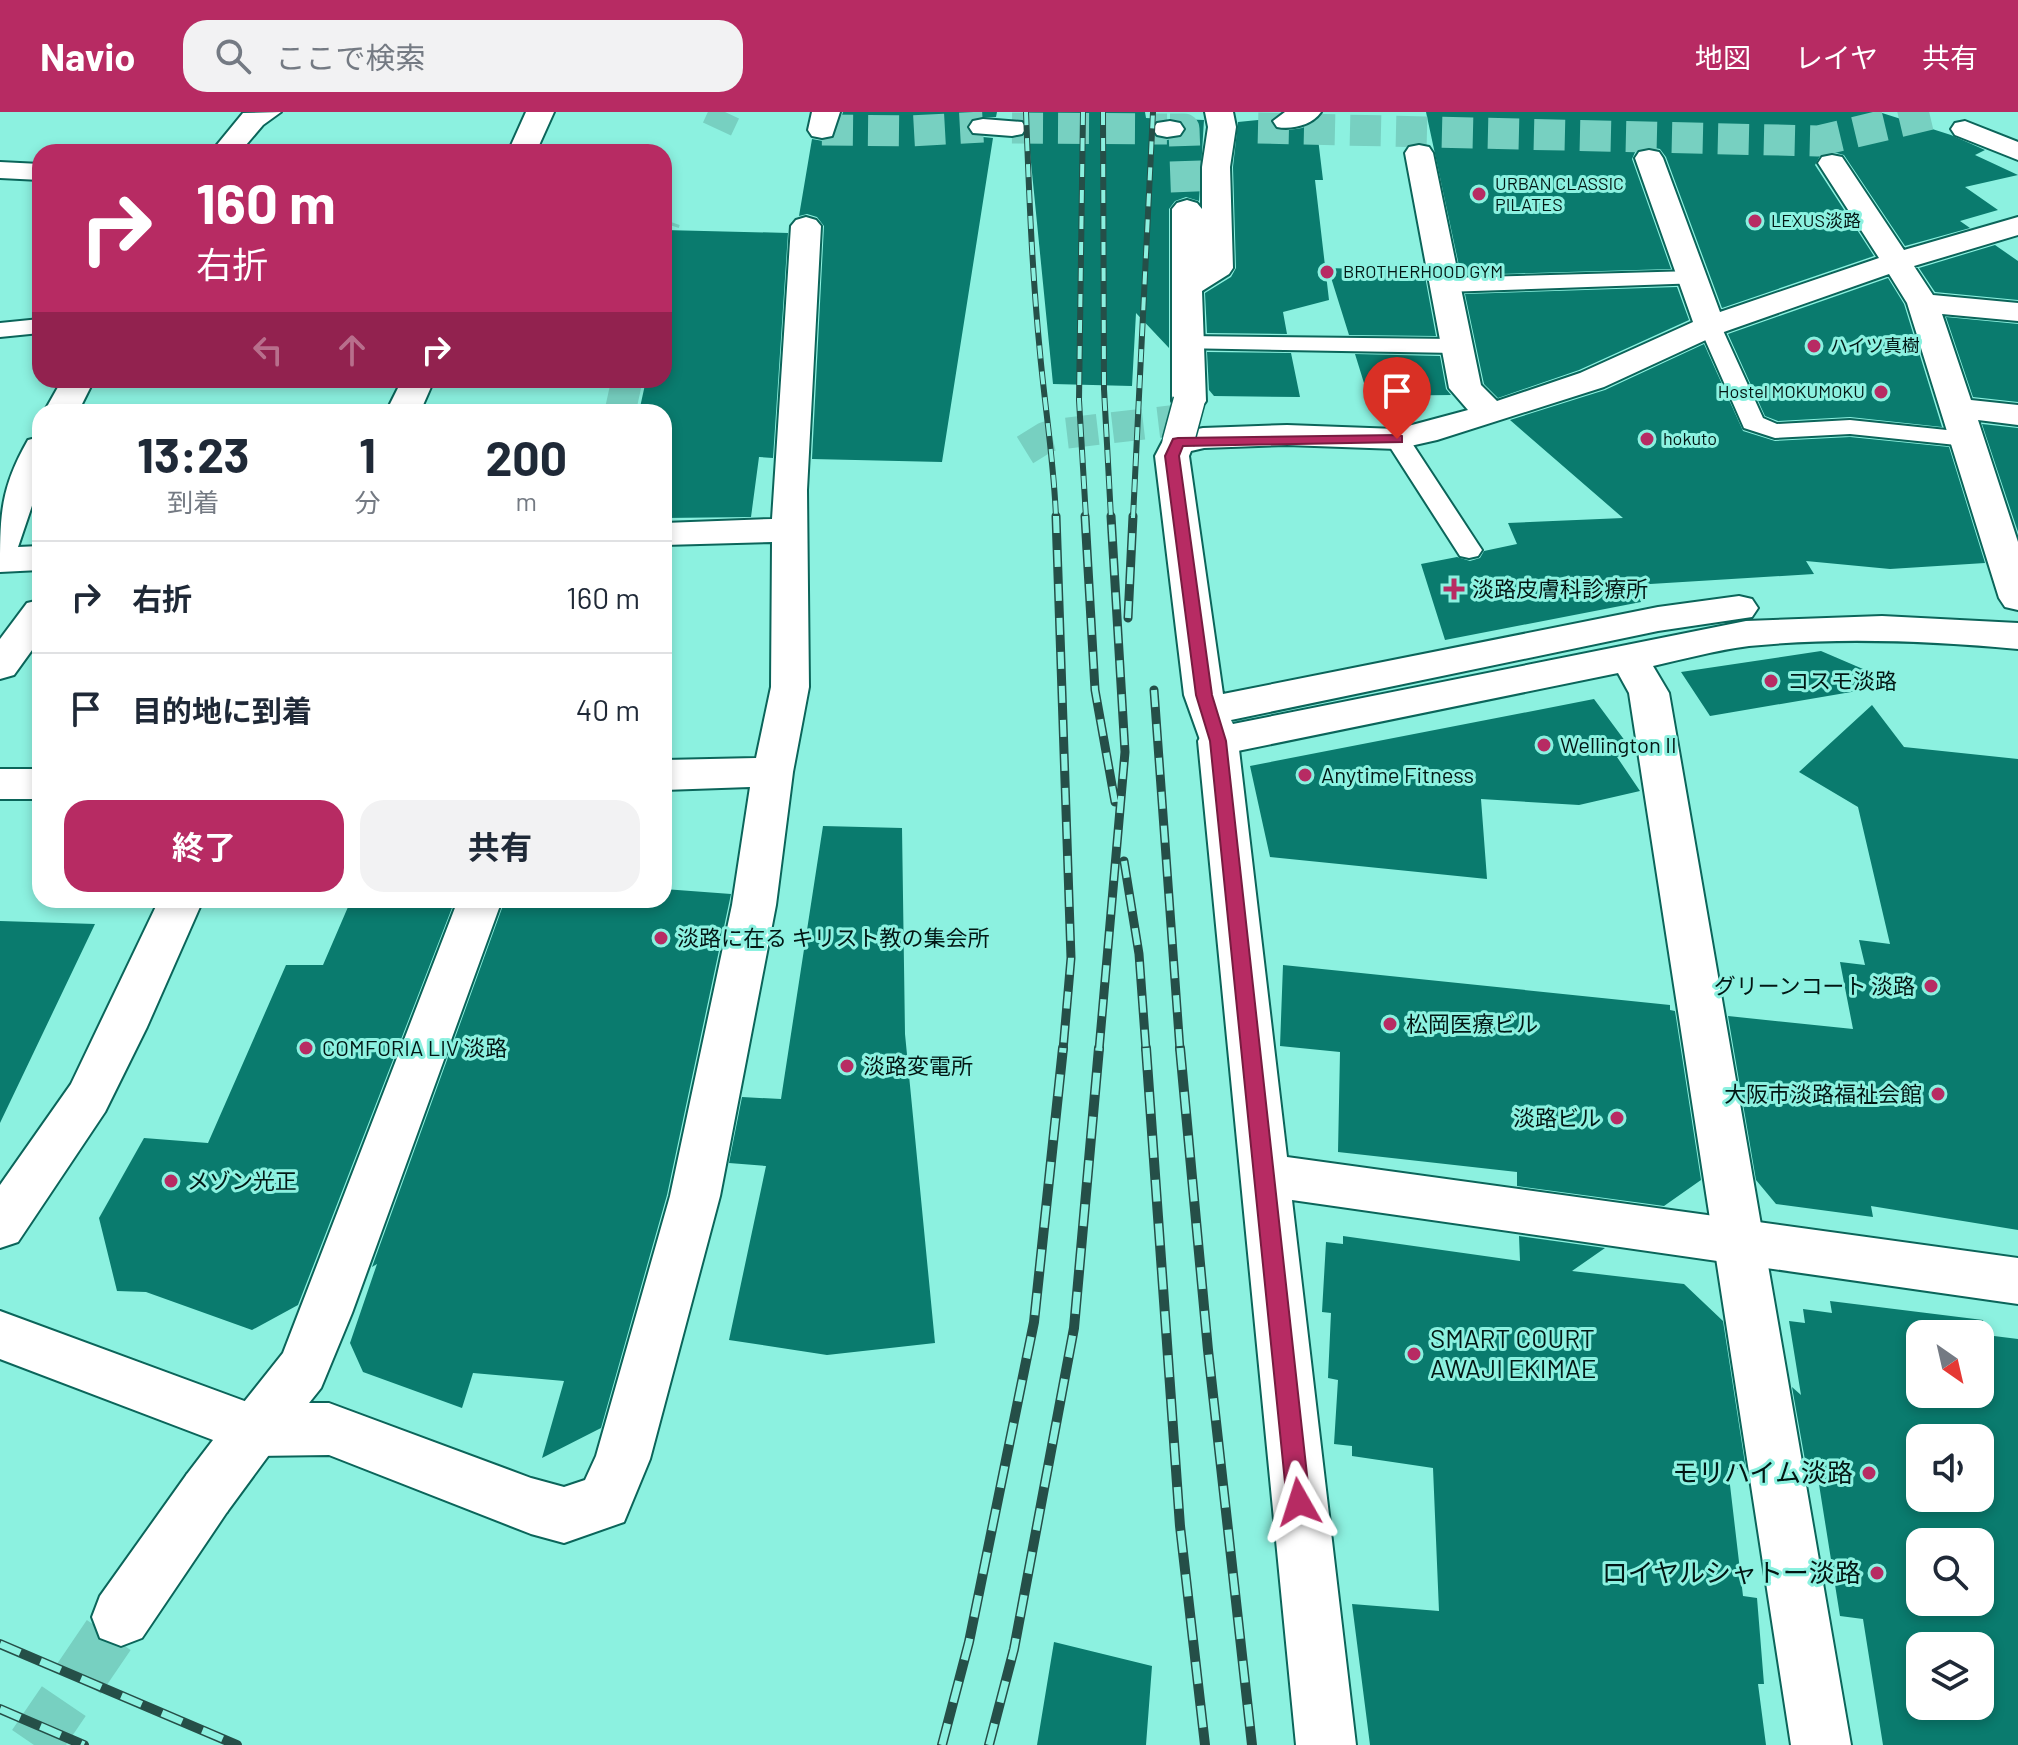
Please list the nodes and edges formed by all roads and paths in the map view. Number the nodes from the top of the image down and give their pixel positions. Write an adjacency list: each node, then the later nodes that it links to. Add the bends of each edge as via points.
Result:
1 (267, 112): 7 (street, via 253,119)
2 (540, 112): 8 (street)
3 (1229, 122): 21 (street, via 1216,167 1218,268)
4 (983, 127): 5 (street)
5 (1012, 128)
6 (1965, 129): 9 (street)
7 (232, 144)
8 (526, 144)
9 (2018, 152)
10 (1419, 153): 20 (street)
11 (1649, 158): 19 (street)
12 (1832, 163): 18 (street)
13 (0, 170): 14 (street)
14 (32, 172)
15 (1187, 209): 21 (street)
16 (806, 226): 35 (street)
17 (2018, 226): 18 (street)
18 (1898, 262): 22 (street); 24 (street)
19 (1693, 278): 20 (lane); 24 (street)
20 (1445, 285): 28 (street)
21 (1186, 288): 27 (street)
22 (1923, 303): 23 (street); 31 (street)
23 (2018, 312)
24 (1710, 326): 29 (street, via 1592,380); 31 (lane, via 1753,423 1775,431)
25 (32, 327): 26 (lane)
26 (0, 330)
27 (1186, 343): 28 (lane); 33 (street, bridge, via 1189,401)
28 (1456, 346): 29 (street, via 1465,388)
29 (1491, 414): 32 (street)
30 (2018, 415): 31 (street)
31 (1962, 424): 41 (street)
32 (1397, 439): 33 (street, via 1287,435); 38 (lane)
33 (1181, 443): 47 (street, via 1172,456)
34 (22, 465): 37 (street)
35 (789, 530): 36 (street); 48 (street, via 790,687)
36 (672, 534)
37 (0, 548)
38 (1469, 550)
39 (32, 558): 40 (street)
40 (0, 560)
41 (2018, 598)
42 (2018, 609): 47 (street, via 1844,599 1658,619)
43 (32, 623): 46 (street)
44 (2018, 636): 45 (street, via 1827,628 1746,634)
45 (1629, 658): 47 (street); 56 (street, via 1649,693)
46 (1, 664)
47 (1213, 726): 54 (street)
48 (773, 772): 49 (street); 59 (street, via 754,905 695,1196 623,1459 604,1502 564,1515 329,1429)
49 (672, 775)
50 (0, 784): 51 (street)
51 (32, 784)
52 (177, 908): 55 (street, via 88,1098)
53 (477, 908): 59 (street, via 302,1370)
54 (1263, 1175): 56 (street); 61 (street)
55 (0, 1226)
56 (1740, 1244): 57 (street); 62 (street)
57 (2018, 1281)
58 (0, 1335): 59 (street)
59 (255, 1430): 60 (street)
60 (121, 1617)
61 (1326, 1745)
62 (1821, 1745)

